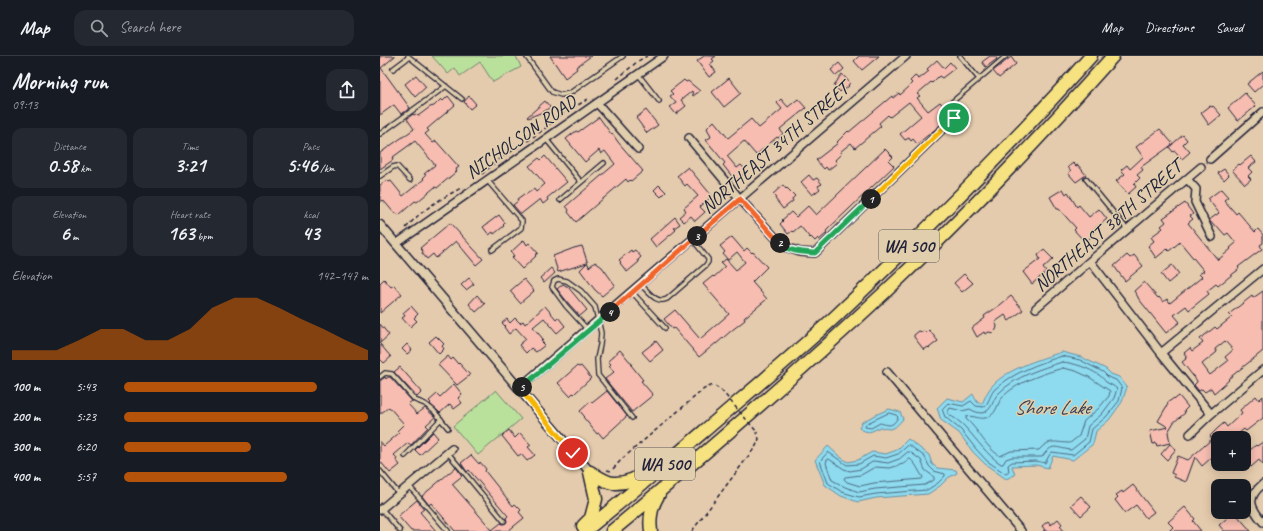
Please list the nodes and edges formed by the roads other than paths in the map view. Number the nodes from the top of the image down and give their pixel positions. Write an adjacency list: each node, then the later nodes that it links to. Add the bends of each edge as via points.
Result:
1 (409, 56): 10 (lane); 13 (lane)
2 (526, 56): 3 (lane, via 552,92 561,95 570,93)
3 (623, 56)
4 (664, 56): 11 (street, NICHOLSON ROAD)
5 (906, 56): 33 (street, NORTHEAST 34TH STREET)
6 (960, 56): 12 (lane)
7 (1006, 56): 12 (lane)
8 (1091, 56): 57 (highway, WA 500, via 992,163 907,248 794,354)
9 (1113, 56): 66 (highway, WA 500, via 1066,109 919,259 816,356)
10 (393, 69)
11 (638, 74): 15 (lane); 17 (street, NICHOLSON ROAD)
12 (979, 79): 16 (lane)
13 (446, 86): 14 (lane); 20 (lane)
14 (462, 99)
15 (659, 102)
16 (952, 102)
17 (598, 103): 22 (street, NICHOLSON ROAD); 23 (street)
18 (1263, 112): 24 (street, NORTHEAST 38TH STREET)
19 (954, 118): 33 (street, via 815,253 800,252 783,246)
20 (380, 134)
21 (689, 138): 33 (street)
22 (546, 139): 31 (street, NICHOLSON ROAD); 32 (lane)
23 (638, 149)
24 (1210, 159)
25 (604, 163): 32 (lane)
26 (1201, 167): 29 (street, NORTHEAST 38TH STREET)
27 (380, 176): 30 (lane, via 397,166)
28 (1086, 179): 36 (lane)
29 (1187, 179): 36 (street, NORTHEAST 38TH STREET); 37 (street, via 1196,189 1195,202)
30 (410, 180)
31 (487, 180): 39 (street, NICHOLSON ROAD); 40 (lane, via 522,221 521,228)
32 (581, 182): 34 (lane)
33 (740, 199): 38 (street, NORTHEAST 34TH STREET)
34 (560, 200)
35 (380, 225): 39 (street)
36 (1127, 229): 41 (street, NORTHEAST 38TH STREET)
37 (1212, 237)
38 (693, 240): 43 (street, NORTHEAST 34TH STREET); 43 (lane, via 708,259 706,266 662,301 656,299)
39 (396, 244): 53 (street)
40 (492, 250)
41 (1090, 261): 45 (street, NORTHEAST 38TH STREET); 49 (street)
42 (1263, 269): 49 (street)
43 (641, 284): 44 (street, NORTHEAST 34TH STREET)
44 (632, 292): 46 (street, NORTHEAST 34TH STREET); 47 (lane)
45 (1036, 308)
46 (598, 322): 48 (street, NORTHEAST 34TH STREET); 48 (lane, via 594,307 581,291 567,281 554,281 552,287); 55 (lane, via 601,333 597,359 598,375)
47 (665, 328)
48 (588, 330): 53 (street, NORTHEAST 34TH STREET)
49 (1161, 353): 54 (street)
50 (1263, 370): 54 (street)
51 (887, 372): 71 (street)
52 (380, 376): 56 (lane, via 385,373 392,374 415,400 425,404)
53 (519, 388): 63 (street)
54 (1211, 414): 59 (street)
55 (632, 418)
56 (441, 419): 58 (lane); 61 (lane)
57 (713, 423): 63 (highway, via 635,479 614,483); 75 (highway, WA 500)
58 (448, 428)
59 (1190, 434)
60 (450, 451): 65 (street); 69 (lane)
61 (405, 456)
62 (380, 471): 67 (lane)
63 (590, 472): 74 (highway, via 596,499 594,511 591,518)
64 (1263, 484): 70 (street, via 1252,496 1254,511)
65 (409, 486): 67 (street); 73 (lane)
66 (661, 490): 76 (highway, WA 500); 77 (highway, via 651,512)
67 (399, 494): 68 (street)
68 (381, 510): 72 (lane)
69 (504, 521)
70 (1263, 522)
71 (1017, 529)
72 (400, 531)
73 (448, 531)
74 (578, 531)
75 (585, 531)
76 (612, 531)
77 (651, 531)

